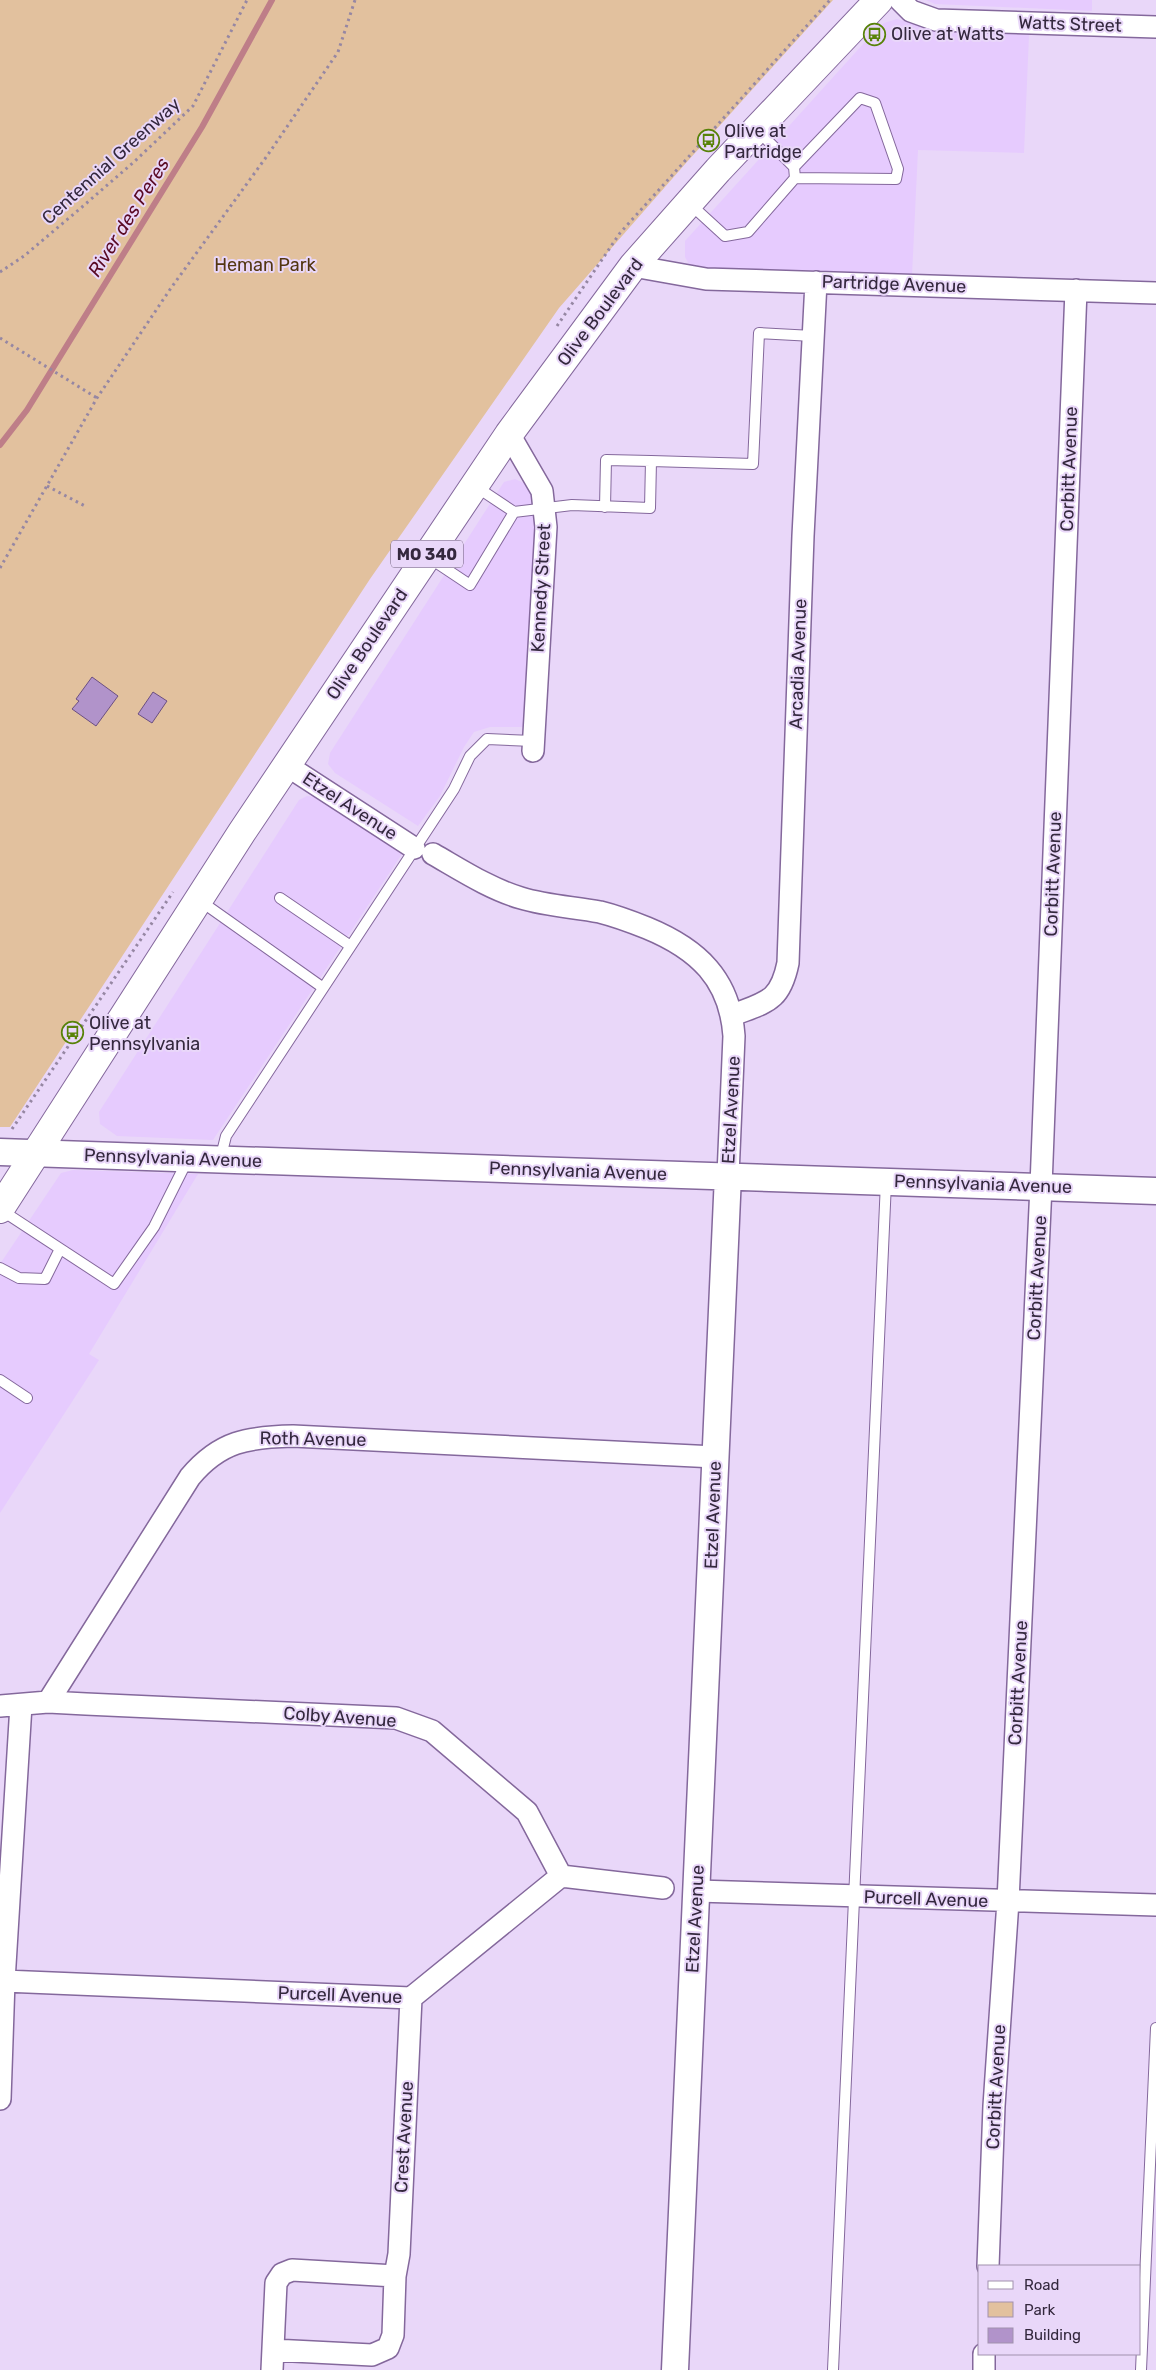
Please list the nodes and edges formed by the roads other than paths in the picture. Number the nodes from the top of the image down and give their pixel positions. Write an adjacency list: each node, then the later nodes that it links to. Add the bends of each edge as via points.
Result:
1 (879, 0): 4 (main road, Olive Boulevard / MO 340)
2 (900, 0): 3 (street, Watts Street, via 911,11 936,20)
3 (1156, 27)
4 (756, 129): 5 (lane); 6 (main road, Olive Boulevard / MO 340)
5 (795, 172): 5 (lane, via 896,179 898,169 875,103 860,98); 6 (lane, via 748,232 725,236)
6 (689, 203): 7 (main road, Olive Boulevard / MO 340)
7 (633, 266): 8 (street, Partridge Avenue, via 706,279); 12 (main road, Olive Boulevard / MO 340)
8 (816, 282): 9 (street, Partridge Avenue); 11 (street, Arcadia Avenue)
9 (1076, 290): 10 (street, Partridge Avenue); 33 (street, Corbitt Avenue)
10 (1156, 292)
11 (813, 336): 13 (lane, via 759,333 753,464); 26 (street, Arcadia Avenue, via 788,963 784,981 776,995)
12 (509, 434): 14 (main road, Olive Boulevard / MO 340); 16 (street, Kennedy Street, via 542,491)
13 (651, 460): 15 (lane, via 606,460); 15 (lane, via 650,508)
14 (474, 485): 17 (lane); 18 (main road, Olive Boulevard / MO 340)
15 (605, 507): 16 (lane, via 572,505)
16 (544, 508): 17 (lane); 19 (street, Kennedy Street, via 546,527)
17 (514, 512): 18 (lane, via 470,585)
18 (426, 556): 20 (main road, Olive Boulevard / MO 340)
19 (533, 746): 21 (lane, via 487,739 470,756)
20 (286, 765): 21 (street, Etzel Avenue); 23 (main road, Olive Boulevard / MO 340)
21 (424, 851): 24 (lane); 26 (street, Etzel Avenue, via 479,881 521,898 601,913 638,925 678,944 709,968 719,981)
22 (280, 898): 24 (lane)
23 (198, 899): 25 (lane); 28 (main road, Olive Boulevard / MO 340)
24 (349, 945): 25 (lane)
25 (322, 987): 30 (lane, via 226,1136)
26 (733, 1015): 31 (street, Etzel Avenue)
27 (0, 1152): 28 (street, Pennsylvania Avenue)
28 (35, 1154): 29 (street, Pennsylvania Avenue); 35 (main road, Olive Boulevard / MO 340)
29 (184, 1158): 30 (street, Pennsylvania Avenue); 36 (lane, via 184,1167 154,1227 114,1284)
30 (220, 1160): 31 (street, Pennsylvania Avenue)
31 (728, 1175): 32 (street, Pennsylvania Avenue); 40 (street, Etzel Avenue)
32 (886, 1180): 33 (street, Pennsylvania Avenue); 49 (lane)
33 (1041, 1186): 34 (street, Pennsylvania Avenue); 50 (street, Corbitt Avenue)
34 (1156, 1191)
35 (0, 1209): 36 (lane)
36 (60, 1249): 37 (lane, via 45,1279 19,1278)
37 (0, 1268)
38 (0, 1380): 39 (lane)
39 (27, 1398)
40 (715, 1456): 41 (street, Roth Avenue, via 293,1436 263,1436 221,1448 203,1461 190,1477); 48 (street, Etzel Avenue)
41 (48, 1702): 42 (street, Colby Avenue); 46 (street, Colby Avenue, via 396,1718 432,1730 527,1812)
42 (21, 1705): 43 (street, Colby Avenue); 45 (street)
43 (0, 1706)
44 (0, 1776): 45 (street)
45 (13, 1815): 52 (street)
46 (561, 1876): 47 (street); 53 (street, Purcell Avenue)
47 (663, 1888)
48 (697, 1891): 49 (street, Purcell Avenue); 60 (street, Etzel Avenue)
49 (853, 1897): 50 (street, Purcell Avenue); 61 (lane)
50 (1008, 1901): 51 (street, Purcell Avenue); 56 (street, Corbitt Avenue, via 994,2106)
51 (1156, 1905)
52 (4, 1981): 53 (street, Purcell Avenue); 55 (street)
53 (411, 1998): 57 (street, Crest Avenue, via 399,2254)
54 (1156, 2028): 63 (lane)
55 (0, 2099)
56 (988, 2265)
57 (395, 2276): 59 (street, Crest Avenue, via 393,2335 388,2348 372,2355); 59 (street, Crest Avenue, via 292,2270 282,2274 276,2283)
58 (984, 2355): 62 (street)
59 (272, 2360)
60 (675, 2370)
61 (833, 2370)
62 (984, 2370)
63 (1141, 2370)

